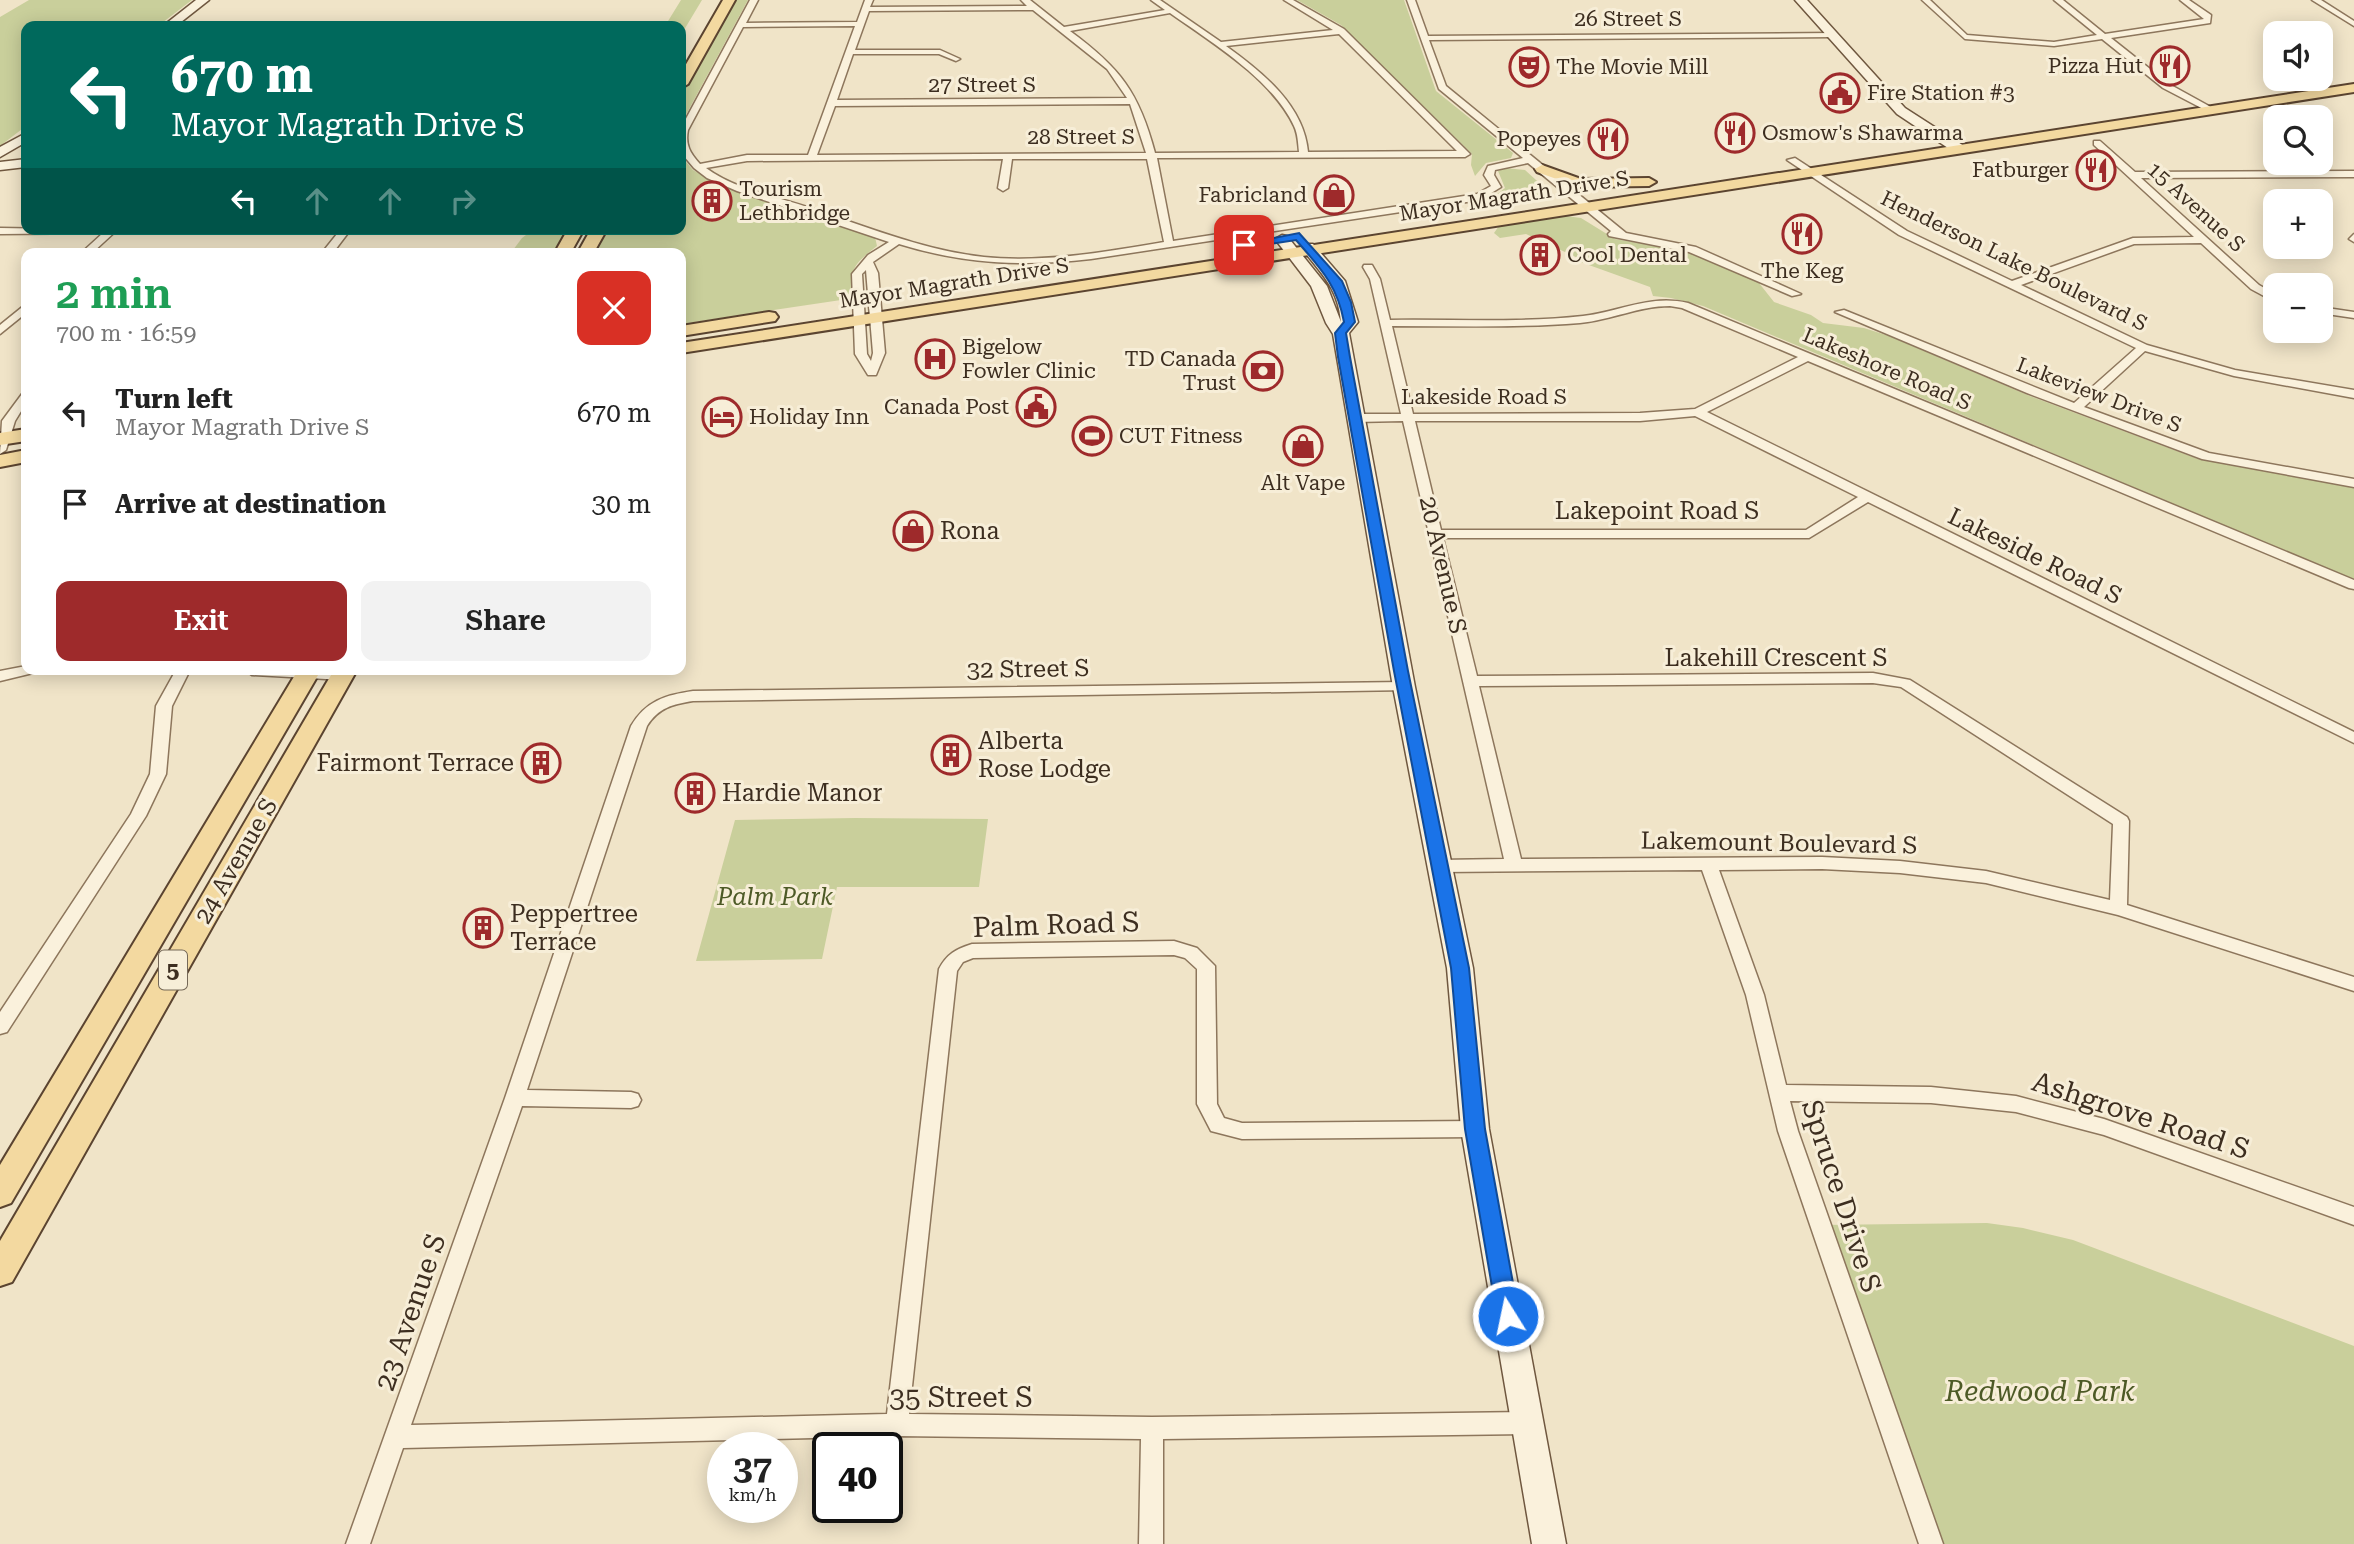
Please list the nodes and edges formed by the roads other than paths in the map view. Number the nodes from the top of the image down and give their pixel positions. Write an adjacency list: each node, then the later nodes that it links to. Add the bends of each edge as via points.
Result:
1 (203, 0): 16 (street)
2 (729, 0): 29 (main road)
3 (754, 0): 19 (street)
4 (1025, 0): 14 (street)
5 (1155, 0): 15 (street)
6 (1288, 0): 21 (street)
7 (1410, 0): 24 (street)
8 (1801, 0): 22 (street)
9 (1926, 0): 23 (street, via 1965,37 2054,44)
10 (2058, 0): 23 (street)
11 (2184, 0): 23 (street, via 2208,17 2207,21)
12 (2316, 0): 18 (street)
13 (868, 4): 14 (street); 17 (street)
14 (1034, 8): 20 (street)
15 (1171, 10): 20 (street); 25 (street)
16 (176, 21)
17 (859, 24): 19 (street); 26 (street)
18 (2354, 24)
19 (740, 25): 39 (street)
20 (1065, 29): 35 (street, via 1112,69)
21 (1342, 31): 25 (street); 48 (street, 28 Street S, via 1465,154)
22 (1832, 35): 24 (street, 26 Street S); 42 (street, via 1901,111)
23 (2105, 37): 34 (street, via 2166,86)
24 (1425, 38): 52 (street, via 1442,87)
25 (1221, 44): 48 (street, via 1285,106 1299,125)
26 (850, 52): 27 (street, via 940,52); 36 (street)
27 (956, 59)
28 (2354, 74): 30 (main road, Mayor Magrath Drive S)
29 (686, 75)
30 (2333, 77)
31 (2354, 86): 37 (main road, Mayor Magrath Drive S)
32 (2263, 88): 34 (main road, Mayor Magrath Drive S)
33 (2274, 91): 37 (main road, via 2220,101 2212,104)
34 (2192, 99): 37 (street); 38 (main road, Mayor Magrath Drive S); 40 (main road, via 2189,105 2122,118)
35 (1133, 101): 36 (street, 27 Street S); 47 (street, via 1144,124)
36 (831, 103): 51 (street)
37 (2214, 111): 40 (main road, Mayor Magrath Drive S)
38 (2030, 123): 42 (main road, Mayor Magrath Drive S); 45 (main road, via 1959,141)
39 (686, 126)
40 (2102, 128): 41 (main road, Mayor Magrath Drive S); 44 (main road, via 2095,134)
41 (2060, 134): 44 (main road); 45 (main road, Mayor Magrath Drive S)
42 (1939, 137): 45 (street); 53 (main road, Mayor Magrath Drive S); 55 (main road, via 1934,143 1872,157)
43 (21, 141): 50 (street)
44 (2097, 144): 59 (street, 15 Avenue S)
45 (1959, 149): 55 (main road, Mayor Magrath Drive S)
46 (686, 153): 56 (street)
47 (1149, 156): 48 (street, 28 Street S); 49 (street, 28 Street S); 69 (street)
48 (1304, 156)
49 (1008, 157): 51 (street, 28 Street S); 62 (street)
50 (3, 158): 54 (street)
51 (811, 158): 56 (street, 28 Street S, via 737,158)
52 (1528, 160): 57 (street); 63 (street, via 1535,173); 69 (street, Mayor Magrath Drive S, via 1490,168 1496,187 1480,197)
53 (1793, 160): 58 (street, Henderson Lake Boulevard S); 61 (main road, Mayor Magrath Drive S)
54 (21, 161)
55 (1863, 164): 58 (main road, Mayor Magrath Drive S)
56 (698, 167): 68 (street, Mayor Magrath Drive S, via 752,192)
57 (1542, 169): 61 (main road, via 1579,183); 63 (street)
58 (1811, 172): 63 (main road, Mayor Magrath Drive S); 74 (street, Henderson Lake Boulevard S, via 1903,233)
59 (2132, 174): 60 (street); 67 (street, 15 Avenue S)
60 (2354, 174)
61 (1649, 182): 63 (main road, Mayor Magrath Drive S)
62 (1003, 188)
63 (1576, 202): 70 (main road, Mayor Magrath Drive S); 70 (main road, Mayor Magrath Drive S, via 1484,207); 76 (street, via 1602,230 1692,249)
64 (0, 231): 65 (street)
65 (21, 231)
66 (106, 235): 71 (street)
67 (2204, 240): 74 (street, via 2133,241); 75 (street, 15 Avenue S)
68 (897, 241): 69 (street, Mayor Magrath Drive S, via 949,254 1021,261); 72 (street)
69 (1169, 244)
70 (1303, 246): 77 (main road, Mayor Magrath Drive S); 77 (main road, Mayor Magrath Drive S, via 1282,239); 94 (street, via 1330,321 1341,333)
71 (92, 248)
72 (868, 263): 77 (street, via 873,273); 77 (street, via 857,274)
73 (1368, 267): 83 (street, 20 Avenue S)
74 (2010, 285): 87 (street, Henderson Lake Boulevard S)
75 (2263, 290)
76 (1796, 294)
77 (867, 311): 81 (main road, Mayor Magrath Drive S); 88 (main road, Mayor Magrath Drive S)
78 (21, 312): 85 (street)
79 (1840, 312): 92 (street, Lakeview Drive S)
80 (2333, 312): 82 (street)
81 (782, 315): 84 (main road, Mayor Magrath Drive S); 86 (main road)
82 (2354, 315)
83 (1385, 323): 89 (street, Lakeshore Road S, via 1561,321 1602,316 1643,303 1674,303); 95 (street, 20 Avenue S)
84 (686, 328)
85 (0, 331)
86 (686, 339)
87 (2143, 347): 90 (street, Henderson Lake Boulevard S, via 2234,373); 92 (street)
88 (686, 348)
89 (1806, 356): 93 (street, Lakeside Road S); 103 (street, Lakeshore Road S)
90 (2354, 394)
91 (21, 402): 97 (street, via 8,418)
92 (2076, 408): 100 (street, Lakeview Drive S, via 2206,456)
93 (1696, 412): 95 (street, Lakeside Road S, via 1640,417); 101 (street, Lakeside Road S)
94 (1354, 418): 95 (street, Lakeside Road S); 110 (street)
95 (1408, 418): 102 (street, 20 Avenue S)
96 (21, 436): 97 (main road)
97 (1, 442)
98 (21, 457): 99 (main road)
99 (0, 461)
100 (2354, 483)
101 (1866, 499): 102 (street, Lakepoint Road S, via 1810,534); 112 (street, Lakeside Road S)
102 (1436, 534): 109 (street, 20 Avenue S)
103 (2354, 585)
104 (21, 672): 108 (street)
105 (180, 675): 118 (street, via 164,706 158,774 138,816)
106 (307, 675): 123 (main road, 24 Avenue S / 5)
107 (343, 675): 125 (main road, 24 Avenue S / 5)
108 (0, 676)
109 (1469, 681): 114 (street, 20 Avenue S); 116 (street, Lakehill Crescent S, via 1873,678 1905,682 2121,821)
110 (1404, 687): 111 (street, 32 Street S, via 693,696); 115 (street)
111 (654, 705): 120 (street, 23 Avenue S, via 639,726)
112 (2354, 738)
113 (1708, 863): 114 (street, Lakemount Boulevard S); 116 (street, Lakemount Boulevard S, via 1900,867 1986,877); 119 (street, Spruce Drive S, via 1755,996)
114 (1514, 865): 115 (street, Lakemount Boulevard S)
115 (1440, 866): 122 (street, via 1460,968)
116 (2118, 909): 117 (street, Lakemount Boulevard S)
117 (2354, 984)
118 (0, 1027)
119 (1779, 1093): 124 (street, Ashgrove Road S, via 1931,1095 2016,1104 2104,1127); 133 (street, Spruce Drive S, via 1792,1143)
120 (515, 1098): 121 (street); 129 (street, 23 Avenue S)
121 (631, 1100)
122 (1475, 1129): 126 (street); 127 (street, Palm Road S, via 1242,1131 1218,1125 1207,1104 1206,966 1191,953 1174,948 972,951 957,957 948,969)
123 (0, 1193)
124 (2354, 1216)
125 (0, 1270)
126 (1527, 1423): 128 (street, 35 Street S); 132 (street)
127 (897, 1426): 128 (street, 35 Street S); 129 (street, 35 Street S)
128 (1152, 1429): 131 (street)
129 (396, 1437): 130 (street, 23 Avenue S)
130 (358, 1544)
131 (1151, 1544)
132 (1549, 1544)
133 (1931, 1544)

